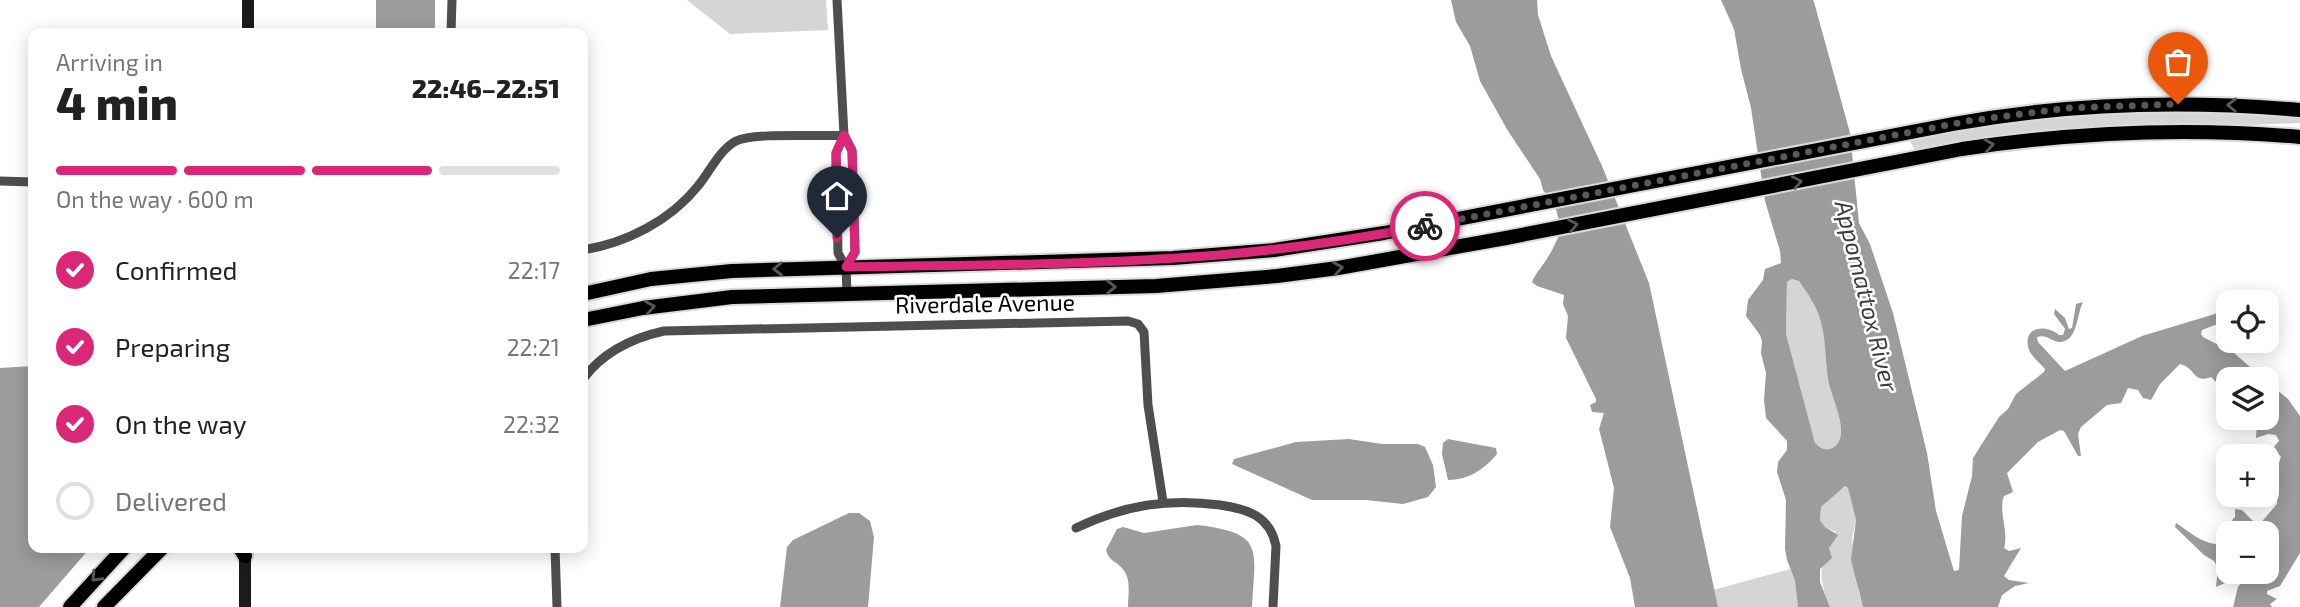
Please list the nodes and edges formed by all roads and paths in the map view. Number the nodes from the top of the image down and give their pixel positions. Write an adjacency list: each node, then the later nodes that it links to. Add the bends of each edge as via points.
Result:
1 (247, 0): 4 (street)
2 (452, 0): 5 (street)
3 (837, 0): 7 (street)
4 (248, 28)
5 (451, 28)
6 (2300, 110): 12 (main road, one-way to 12, via 2207,104 2018,113 1345,240 1220,255)
7 (844, 135): 11 (street, via 737,141 683,203 632,236); 12 (street, via 836,153 837,238); 12 (street, via 852,150 855,252)
8 (2300, 137): 14 (main road, one-way to 8, via 1239,280 1338,268 1506,238 2014,141 2201,131)
9 (0, 181): 10 (street)
10 (28, 182)
11 (588, 249)
12 (846, 267): 13 (main road, one-way to 13, via 692,274); 14 (street)
13 (588, 289)
14 (847, 294): 15 (main road, one-way to 14, via 694,301)
15 (588, 319)
16 (588, 374): 17 (street, Riverdale Avenue, via 628,342 678,330 1128,321 1144,332 1148,405)
17 (1163, 502): 18 (street, via 1113,513); 27 (street, via 1238,508 1265,521 1276,546)
18 (1076, 528)
19 (119, 553): 23 (main road, one-way to 23)
20 (157, 553): 24 (main road)
21 (244, 553): 25 (street)
22 (555, 553): 26 (street)
23 (70, 607)
24 (104, 607)
25 (245, 607)
26 (556, 607)
27 (1273, 607)

